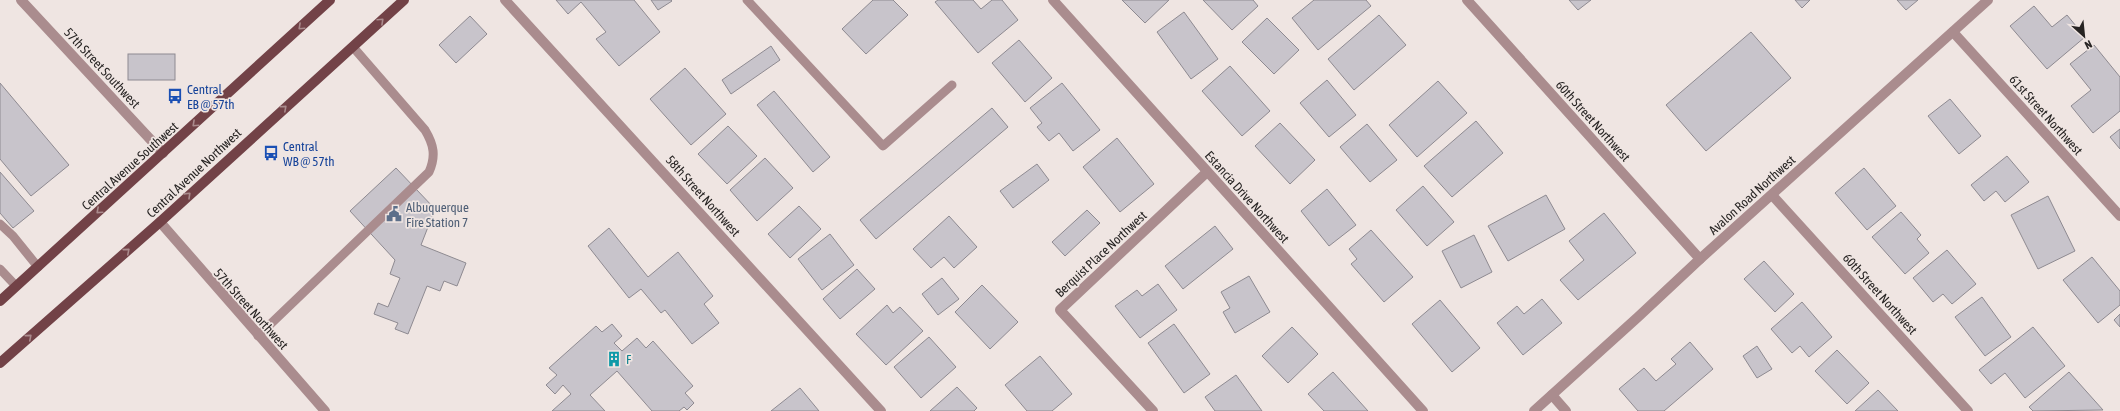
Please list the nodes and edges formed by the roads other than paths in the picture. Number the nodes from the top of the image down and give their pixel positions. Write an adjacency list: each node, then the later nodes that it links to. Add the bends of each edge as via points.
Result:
1 (21, 0): 12 (street, 57th Street Southwest)
2 (330, 0): 12 (main road, Central Avenue Southwest, one-way to 12)
3 (404, 0): 10 (main road, Central Avenue Northwest, one-way to 3)
4 (505, 0): 27 (street, 58th Street Northwest)
5 (747, 0): 11 (lane, via 883,146)
6 (1053, 0): 13 (street, Estancia Drive Northwest)
7 (1467, 0): 18 (street, 60th Street Northwest)
8 (1988, 0): 9 (street, Avalon Road Northwest)
9 (1953, 32): 14 (street, Avalon Road Northwest); 15 (street, 61st Street Northwest)
10 (353, 47): 16 (main road, Central Avenue Northwest, one-way to 10); 23 (lane, via 425,130 433,146 433,163 429,172)
11 (952, 85)
12 (163, 153): 19 (main road, Central Avenue Southwest, one-way to 19)
13 (1207, 172): 28 (street, Berquist Place Northwest, via 1060,310); 29 (street, Estancia Drive Northwest)
14 (1772, 196): 18 (street, Avalon Road Northwest); 32 (street, 60th Street Northwest)
15 (2120, 216)
16 (160, 222): 23 (street, 57th Street Northwest); 24 (main road, Central Avenue Northwest, one-way to 16)
17 (0, 224): 19 (lane)
18 (1700, 259): 25 (street, Avalon Road Northwest)
19 (38, 267): 21 (main road, Central Avenue Southwest)
20 (0, 270): 21 (lane)
21 (16, 286): 22 (main road, Central Avenue Southwest)
22 (0, 301)
23 (258, 336): 26 (street, 57th Street Northwest)
24 (0, 363)
25 (1552, 396): 30 (street, Avalon Road Northwest); 31 (street)
26 (325, 411)
27 (880, 411)
28 (1153, 411)
29 (1423, 411)
30 (1534, 411)
31 (1566, 411)
32 (1968, 411)

